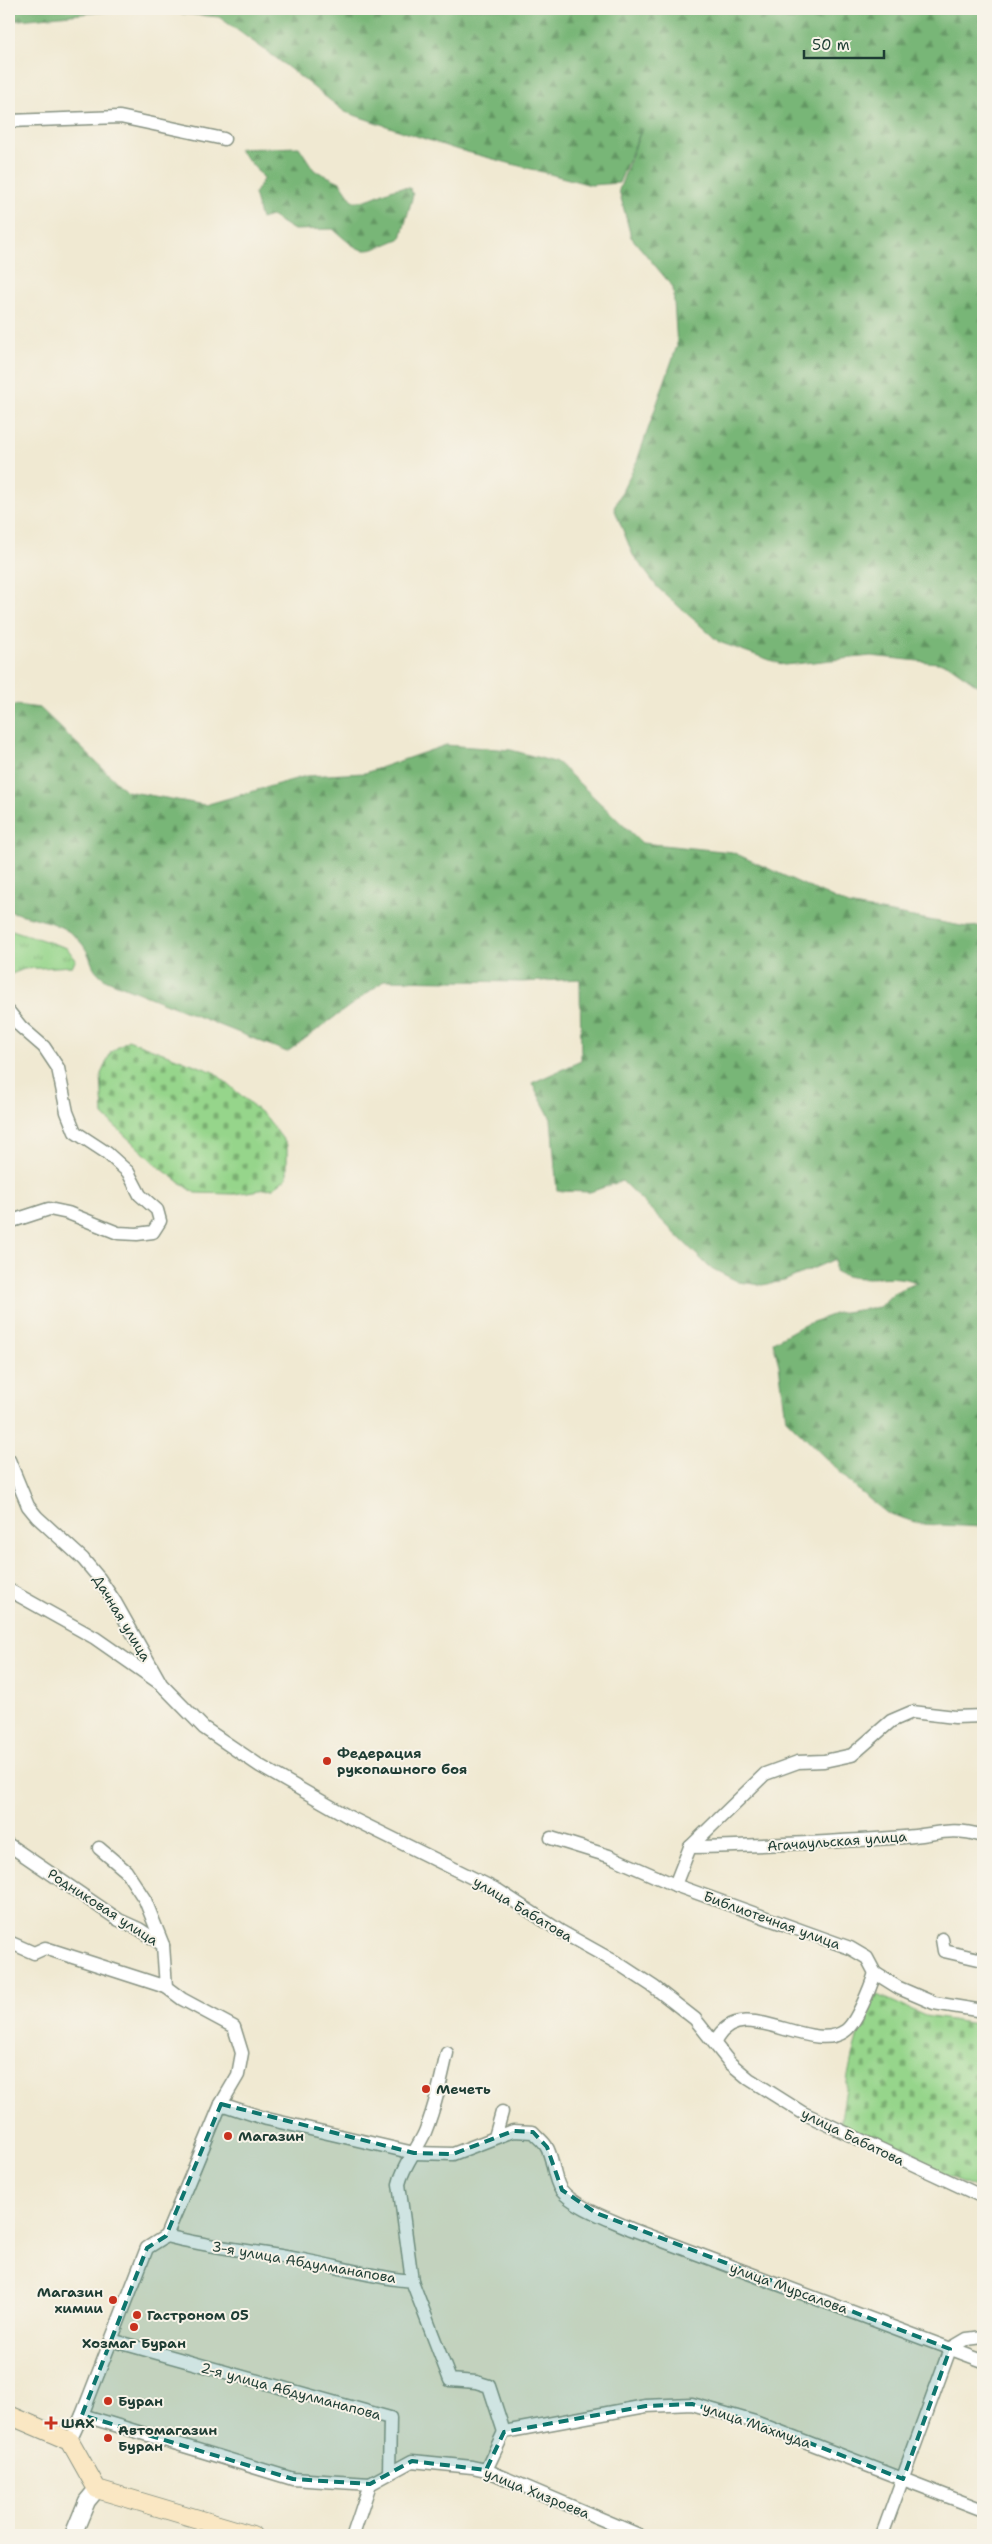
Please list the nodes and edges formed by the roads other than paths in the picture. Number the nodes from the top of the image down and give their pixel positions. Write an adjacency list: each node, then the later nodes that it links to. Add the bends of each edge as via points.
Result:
1 (9, 120): 2 (street, via 120,116)
2 (224, 139)
3 (9, 1012): 4 (street, via 44,1047 58,1068 67,1112 75,1132 107,1153 128,1172 140,1195 157,1210 160,1221 153,1232 137,1234 118,1233 49,1209)
4 (9, 1222)
5 (9, 1460): 7 (street, Дачная улица, via 28,1506 99,1578)
6 (9, 1590): 7 (street, улица Бабатова, via 95,1638)
7 (162, 1684): 22 (street, улица Бабатова, via 204,1728 260,1766 348,1817 499,1891 654,1987 695,2019)
8 (983, 1716): 12 (street, via 955,1717 912,1712 891,1722 852,1755 798,1762 765,1774)
9 (983, 1836): 12 (street, Агачаульская улица, via 963,1830 766,1846)
10 (550, 1838): 14 (street, Библиотечная улица, via 609,1856)
11 (9, 1845): 17 (street, Родниковая улица, via 118,1920)
12 (690, 1847): 14 (street)
13 (99, 1848): 17 (street, via 126,1870 145,1900)
14 (676, 1885): 19 (street, Библиотечная улица, via 850,1948 867,1958)
15 (942, 1938): 18 (street, via 944,1951)
16 (9, 1942): 20 (street, via 34,1953 46,1948)
17 (163, 1945): 20 (street, Родниковая улица)
18 (983, 1960)
19 (874, 1974): 21 (street, Библиотечная улица, via 934,2003); 22 (street, via 851,2025 836,2035 738,2022 728,2025)
20 (166, 1987): 24 (street, via 234,2027 242,2053 238,2075)
21 (983, 2011)
22 (714, 2042): 28 (street, улица Бабатова, via 730,2063 749,2079 803,2113)
23 (447, 2053): 27 (street, via 432,2114)
24 (221, 2104): 27 (street, via 267,2119); 29 (street)
25 (502, 2112): 26 (street)
26 (495, 2137): 27 (street, via 453,2154); 33 (street, улица Мурсалова, via 514,2131 533,2132 547,2147 552,2170 562,2190 596,2213)
27 (414, 2153): 30 (street, via 399,2184)
28 (983, 2196)
29 (166, 2236): 30 (street, 3-я улица Абдулманапова); 32 (street, via 147,2248)
30 (412, 2281): 37 (street, via 450,2380 488,2386)
31 (983, 2337): 33 (street, via 967,2339)
32 (111, 2340): 36 (street); 40 (street, 2-я улица Абдулманапова, via 390,2418)
33 (950, 2349): 34 (street, улица Мурсалова); 41 (street)
34 (983, 2361)
35 (9, 2415): 38 (main road)
36 (82, 2415): 38 (street); 42 (street, via 293,2479)
37 (504, 2432): 39 (street); 41 (street, улица Махмуда, via 646,2406 692,2404 754,2422)
38 (70, 2441): 43 (main road)
39 (486, 2470): 40 (street, улица Хизроева, via 412,2461); 48 (street, улица Хизроева)
40 (389, 2473): 42 (street, улица Хизроева)
41 (903, 2479): 44 (street, улица Махмуда); 49 (street)
42 (370, 2484): 47 (street)
43 (97, 2489): 45 (street, via 87,2501); 46 (main road)
44 (983, 2510)
45 (72, 2535)
46 (252, 2535)
47 (353, 2535)
48 (639, 2535)
49 (882, 2535)

